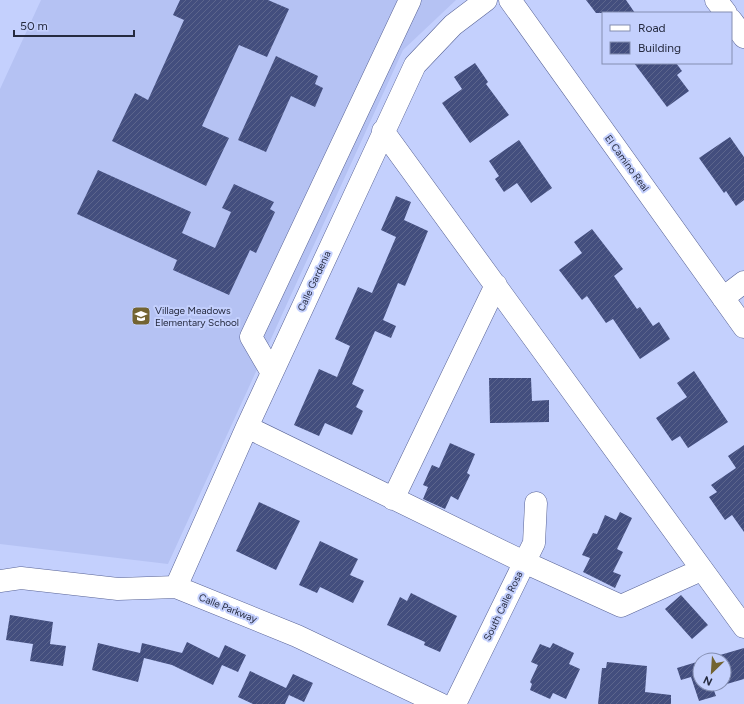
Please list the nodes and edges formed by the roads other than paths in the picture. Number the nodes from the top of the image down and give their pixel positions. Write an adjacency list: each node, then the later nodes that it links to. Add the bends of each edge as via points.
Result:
1 (410, 0): 11 (street, via 251,337)
2 (486, 0): 6 (street, Calle Gardenia, via 453,25 415,65)
3 (510, 0): 9 (street, El Camino Real)
4 (716, 0): 5 (street)
5 (725, 12)
6 (383, 131): 8 (street); 11 (street, Calle Gardenia)
7 (744, 282): 9 (street)
8 (496, 285): 13 (street); 16 (street)
9 (723, 298): 10 (street, El Camino Real)
10 (744, 327)
11 (272, 373): 12 (street, Calle Gardenia)
12 (247, 427): 13 (street); 18 (street, Calle Gardenia)
13 (393, 499): 15 (street)
14 (536, 503): 15 (street, South Calle Rosa, via 534,543)
15 (524, 562): 16 (street, via 621,606); 21 (street, South Calle Rosa)
16 (701, 570): 19 (street)
17 (0, 582): 18 (street, Calle Parkway, via 21,578 118,589)
18 (176, 587): 20 (street, Calle Parkway, via 297,636)
19 (744, 627)
20 (440, 704)
21 (455, 704)

